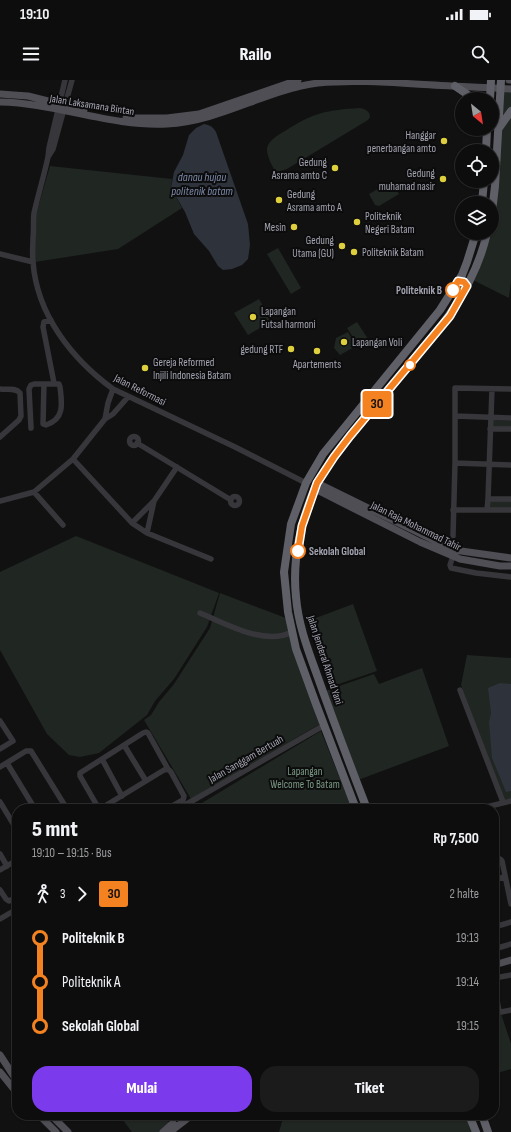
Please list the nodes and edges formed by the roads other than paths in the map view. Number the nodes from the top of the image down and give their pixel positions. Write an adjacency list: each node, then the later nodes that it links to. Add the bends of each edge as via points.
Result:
1 (65, 80): 12 (street)
2 (72, 80): 12 (street)
3 (298, 80): 12 (main road, Jalan Laksamana Bintan, via 194,116 130,118)
4 (363, 80): 7 (main road, Jalan Laksamana Bintan); 12 (main road, Jalan Laksamana Bintan, via 319,83 288,89 219,114 166,124 129,123)
5 (491, 84): 6 (main road, Jalan Laksamana Bintan); 7 (main road, Jalan Laksamana Bintan)
6 (500, 84): 8 (main road, Jalan Laksamana Bintan); 13 (highway)
7 (455, 86): 9 (highway)
8 (511, 88)
9 (464, 92)
10 (0, 94): 12 (main road, Jalan Laksamana Bintan, via 28,96)
11 (0, 102): 12 (main road, Jalan Laksamana Bintan)
12 (62, 107): 21 (street, Jalan Reformasi, via 34,214)
13 (499, 108)
14 (511, 111): 15 (highway)
15 (499, 129)
16 (498, 136): 17 (highway)
17 (494, 196)
18 (474, 240): 22 (highway, Jalan Jenderal Ahmad Yani)
19 (485, 240): 23 (highway, Jalan Jenderal Ahmad Yani, via 482,254)
20 (0, 254): 21 (street)
21 (33, 262): 24 (street, Jalan Reformasi, via 41,298)
22 (458, 281): 23 (highway, via 464,282); 46 (highway, Jalan Jenderal Ahmad Yani, via 436,316 323,454)
23 (467, 286): 47 (highway, Jalan Jenderal Ahmad Yani, via 450,316 350,436)
24 (51, 320): 25 (street, via 44,322 43,327); 28 (street, Jalan Reformasi, via 76,357 97,378)
25 (54, 383): 26 (street); 26 (street, via 60,385 62,408 54,421 46,425 43,424)
26 (44, 384): 36 (street, via 29,386)
27 (0, 389): 39 (street, via 15,389 20,393 21,412 19,420)
28 (113, 389): 31 (street, Jalan Reformasi); 35 (street)
29 (492, 389): 30 (street); 32 (street, via 456,387); 33 (street)
30 (511, 389)
31 (128, 397): 35 (street); 46 (street, Jalan Reformasi)
32 (455, 416): 33 (street); 42 (street)
33 (491, 417): 34 (street); 37 (street)
34 (511, 418)
35 (105, 419): 41 (street)
36 (31, 428)
37 (490, 429): 38 (street); 43 (street)
38 (511, 429)
39 (0, 437)
40 (138, 443): 45 (street)
41 (73, 459): 48 (street); 57 (street)
42 (455, 463): 43 (street); 54 (street)
43 (490, 464): 44 (street); 49 (street)
44 (511, 464)
45 (177, 467): 51 (street); 53 (street)
46 (306, 483): 67 (highway, Jalan Jenderal Ahmad Yani, via 291,524 284,572 285,597)
47 (316, 486): 61 (main road, Jalan Raja Mohammad Tahir, via 420,542); 62 (main road, Jalan Raja Mohammad Tahir, via 454,550); 78 (highway, Jalan Jenderal Ahmad Yani, via 302,526 295,570 296,603 306,644)
48 (34, 492): 52 (street); 58 (street)
49 (488, 499): 50 (street); 55 (street)
50 (511, 499)
51 (231, 500)
52 (0, 501)
53 (154, 501): 57 (street); 59 (street)
54 (453, 510): 55 (street); 60 (street)
55 (487, 510): 56 (street)
56 (511, 510)
57 (132, 523): 59 (street)
58 (63, 525)
59 (147, 533): 63 (street)
60 (453, 536)
61 (453, 556): 64 (main road, Jalan Raja Mohammad Tahir); 65 (street, via 450,565 452,568)
62 (511, 558)
63 (211, 559)
64 (511, 566)
65 (511, 577)
66 (200, 613): 67 (street, via 262,636 286,635)
67 (292, 632): 70 (highway, Jalan Jenderal Ahmad Yani)
68 (460, 690): 83 (street)
69 (0, 721): 72 (street, via 12,741)
70 (323, 726): 79 (highway, Jalan Jenderal Ahmad Yani); 89 (street, Jalan Sanggam Bertuah)
71 (124, 745): 73 (street); 76 (street, via 148,733); 77 (street)
72 (0, 749)
73 (102, 759): 80 (street); 86 (street, via 80,774)
74 (7, 762): 75 (street); 84 (street); 85 (street, via 26,751 32,752)
75 (0, 767)
76 (166, 769): 77 (street); 88 (street, via 171,772 184,796 183,800)
77 (146, 781): 80 (street)
78 (357, 782): 79 (highway); 91 (highway, Jalan Jenderal Ahmad Yani)
79 (348, 786): 90 (highway, Jalan Jenderal Ahmad Yani)
80 (122, 796): 87 (street)
81 (511, 801): 83 (street)
82 (0, 802): 93 (street)
83 (504, 802): 92 (street)
84 (32, 804)
85 (64, 804)
86 (97, 804)
87 (108, 804)
88 (176, 804)
89 (187, 804)
90 (354, 804)
91 (366, 804)
92 (497, 804)
93 (12, 822)
94 (0, 854): 97 (street)
95 (499, 860): 99 (street)
96 (12, 863): 97 (street)
97 (7, 866): 98 (street)
98 (0, 870)
99 (505, 877): 100 (street); 103 (street)
100 (499, 878)
101 (0, 890): 102 (street, via 6,900)
102 (12, 900)
103 (511, 904)
104 (12, 912): 105 (street)
105 (0, 919)
106 (511, 922): 107 (street)
107 (499, 926)
108 (511, 944): 109 (street)
109 (499, 948)
110 (511, 956): 111 (main road)
111 (499, 960)
112 (511, 960): 113 (main road)
113 (499, 964)
114 (511, 974): 115 (street)
115 (499, 977)
116 (511, 1010): 117 (street)
117 (499, 1011)
118 (0, 1055): 120 (main road)
119 (0, 1072): 121 (main road)
120 (12, 1074)
121 (12, 1087)
122 (44, 1120): 128 (main road)
123 (56, 1120): 129 (main road)
124 (178, 1120): 130 (main road)
125 (186, 1120): 131 (main road)
126 (471, 1120): 132 (highway)
127 (484, 1120): 133 (highway)
128 (56, 1132)
129 (68, 1132)
130 (163, 1132)
131 (170, 1132)
132 (476, 1132)
133 (488, 1132)

